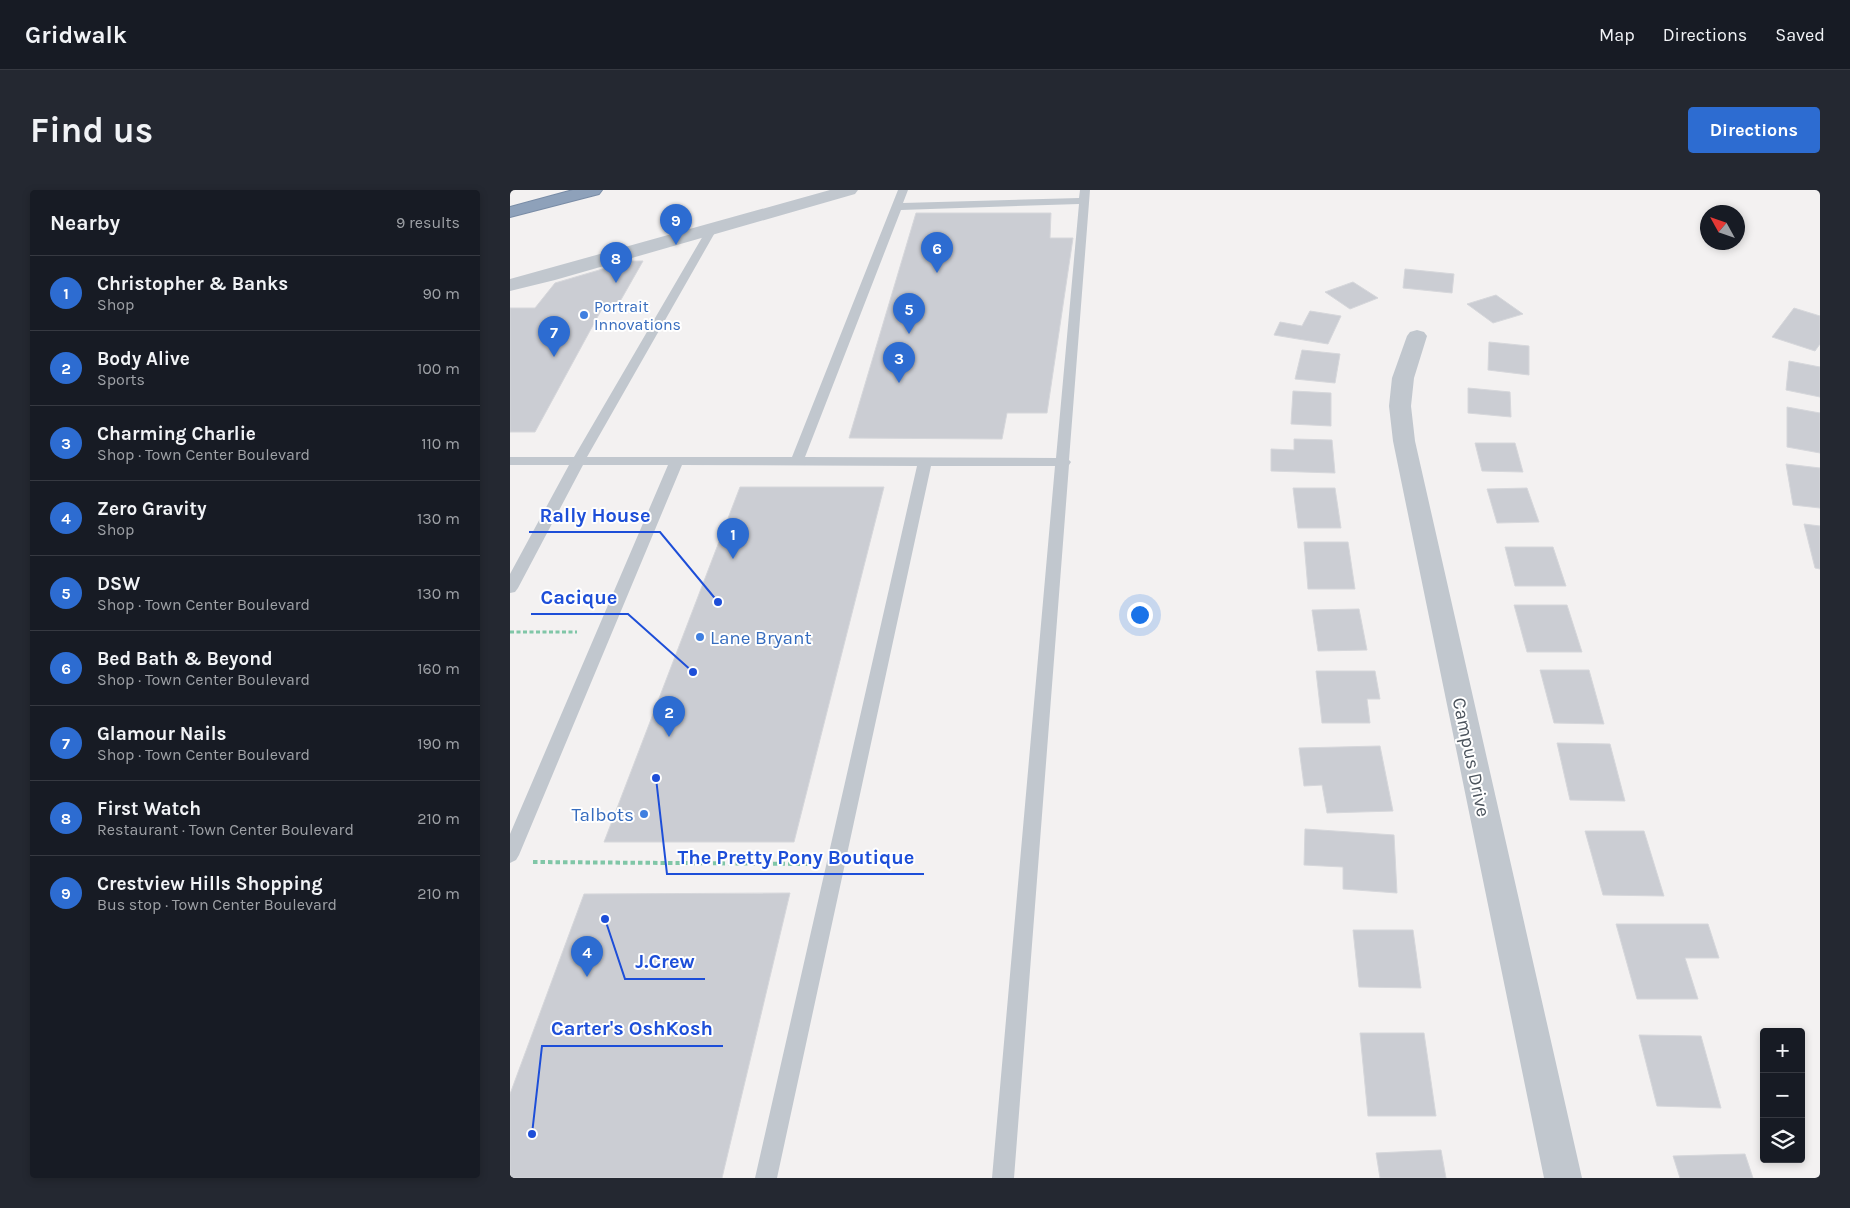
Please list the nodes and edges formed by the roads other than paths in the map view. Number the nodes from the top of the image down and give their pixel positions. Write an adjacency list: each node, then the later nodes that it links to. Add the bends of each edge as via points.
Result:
1 (593, 190): 6 (highway)
2 (849, 190): 7 (street)
3 (903, 190): 5 (lane)
4 (1085, 196): 5 (lane); 15 (lane)
5 (896, 207): 13 (lane)
6 (510, 212)
7 (712, 229): 8 (street); 11 (lane)
8 (510, 285)
9 (1417, 336): 20 (street, Campus Drive, via 1403,378 1400,406 1404,441)
10 (510, 460): 11 (lane)
11 (579, 460): 12 (lane); 16 (lane)
12 (677, 461): 13 (lane); 17 (lane)
13 (796, 461): 14 (lane)
14 (924, 461): 15 (lane); 18 (lane)
15 (1064, 462): 19 (lane)
16 (510, 588)
17 (510, 855)
18 (766, 1178)
19 (1003, 1178)
20 (1563, 1178)

